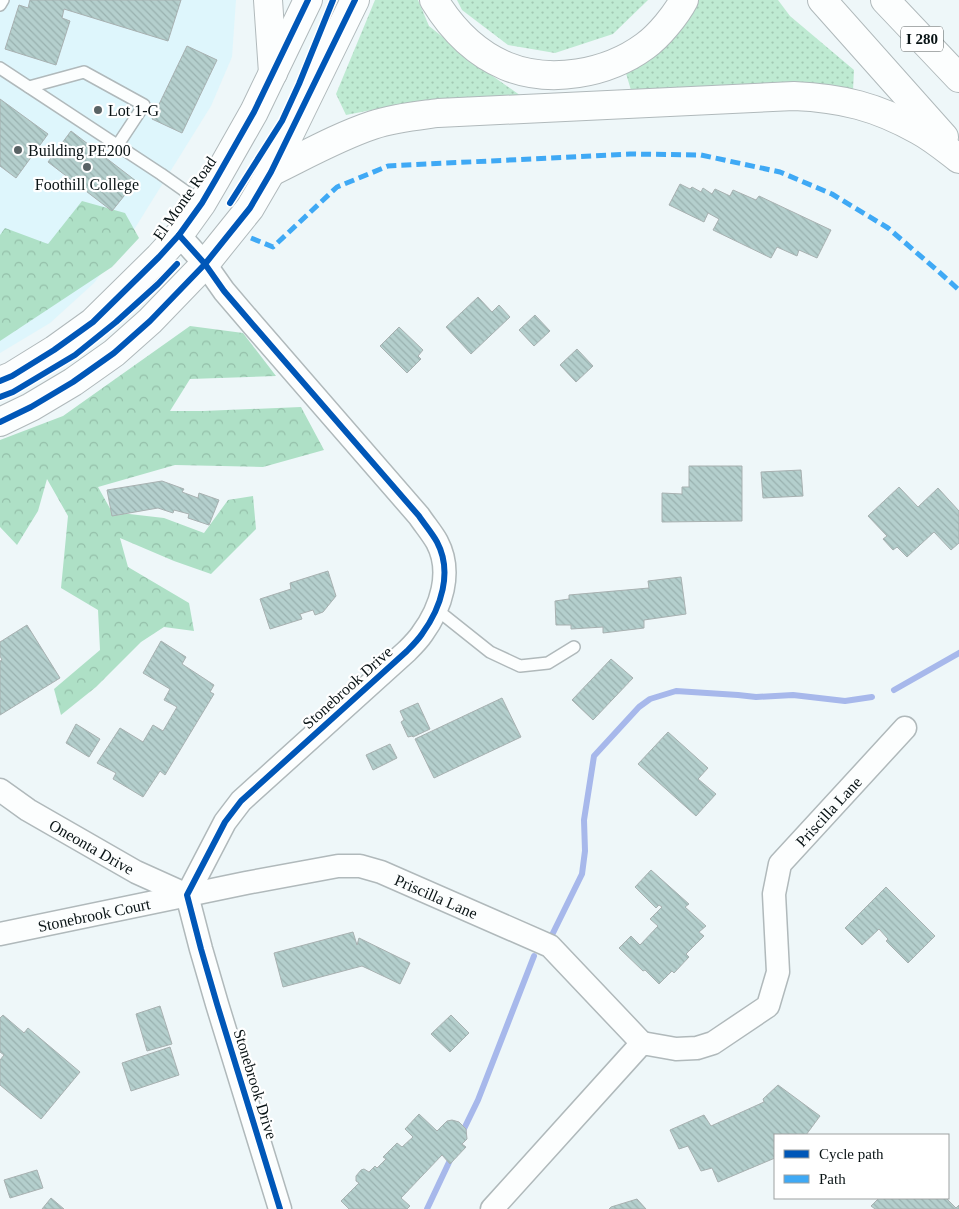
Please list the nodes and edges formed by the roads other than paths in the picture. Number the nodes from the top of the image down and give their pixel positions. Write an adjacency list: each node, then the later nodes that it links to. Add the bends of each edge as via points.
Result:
1 (3, 0): 9 (lane)
2 (268, 0): 11 (main road)
3 (308, 0): 11 (main road, El Monte Road)
4 (355, 0): 17 (main road)
5 (434, 0): 6 (main road, via 463,38 484,54 507,66 561,76 591,72 619,62 646,46 668,24)
6 (684, 0)
7 (822, 0): 15 (main road)
8 (885, 0): 12 (main road, I 280)
9 (0, 5)
10 (0, 68): 13 (lane)
11 (273, 73): 18 (main road, El Monte Road)
12 (959, 78)
13 (29, 87): 14 (lane); 14 (lane, via 84,72 144,105)
14 (117, 146): 18 (lane)
15 (959, 154)
16 (959, 159): 17 (main road, via 920,131 870,108 828,98 794,96 404,117 373,125)
17 (271, 172): 20 (main road, via 250,208)
18 (202, 202): 19 (main road, El Monte Road)
19 (179, 235): 20 (street, Stonebrook Drive); 21 (main road, El Monte Road, via 93,322 54,350)
20 (205, 264): 22 (main road, via 150,322 114,353 31,408); 23 (street, Stonebrook Drive, via 230,298 419,516 437,543 443,560 445,577)
21 (0, 381)
22 (0, 422)
23 (436, 609): 24 (lane, via 490,652 520,666 548,664); 27 (street, Stonebrook Drive, via 422,634 407,651 241,801 225,822)
24 (574, 647)
25 (905, 728): 29 (street, Priscilla Lane, via 780,864 774,894 778,972 768,1006 705,1046 676,1050)
26 (0, 790): 27 (street, Oneonta Drive, via 28,810 136,872)
27 (187, 895): 28 (street, Stonebrook Court); 29 (street, Priscilla Lane, via 338,866 360,866 381,872 550,946); 30 (street, Stonebrook Drive, via 216,1004)
28 (0, 934)
29 (642, 1043): 31 (street)
30 (280, 1209)
31 (492, 1209)

